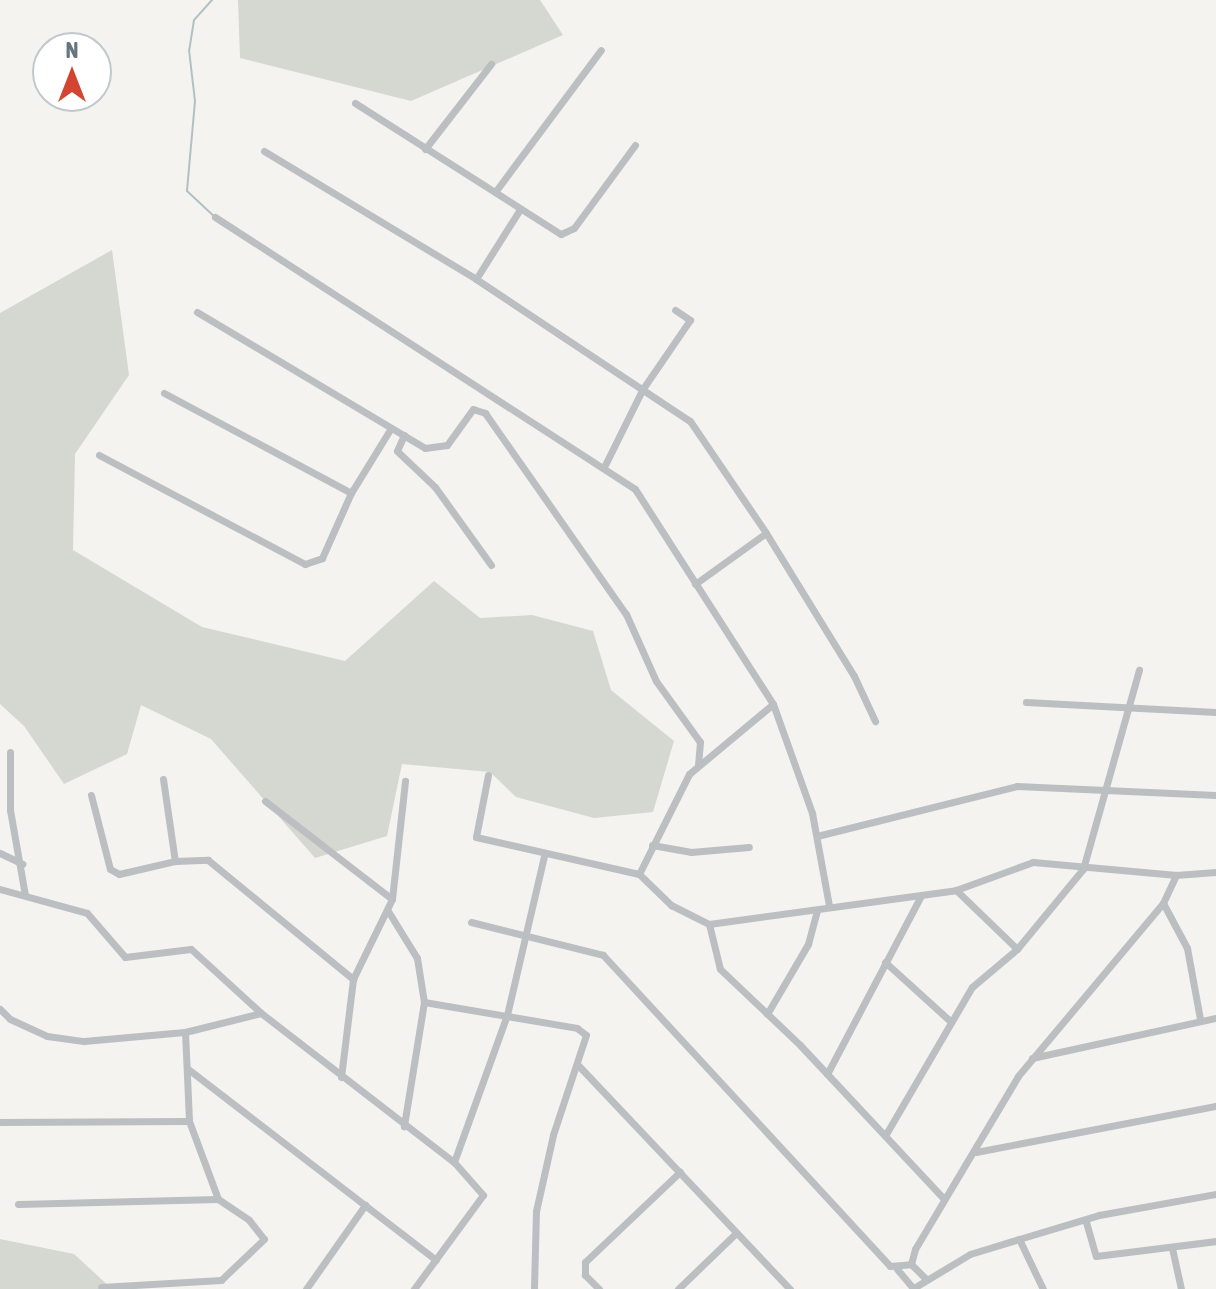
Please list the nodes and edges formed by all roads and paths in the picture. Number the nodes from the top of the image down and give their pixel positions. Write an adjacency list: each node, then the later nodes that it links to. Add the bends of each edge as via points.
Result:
1 (601, 50): 7 (street)
2 (491, 64): 5 (street)
3 (355, 103): 5 (street)
4 (635, 145): 8 (street, via 569,233 555,232)
5 (425, 149): 7 (street)
6 (264, 151): 10 (street)
7 (495, 192): 8 (street)
8 (520, 209): 10 (street)
9 (215, 217): 18 (street)
10 (476, 279): 13 (street)
11 (675, 310): 13 (street, via 690,320)
12 (197, 312): 15 (street)
13 (642, 390): 18 (street); 20 (street, via 698,430)
14 (164, 393): 19 (street)
15 (391, 428): 16 (street); 19 (street)
16 (404, 435): 21 (street, via 397,451 435,487); 30 (street, via 425,448 441,448 473,409 493,422 626,614 656,681 700,742)
17 (99, 455): 19 (street, via 305,564 322,558)
18 (605, 465): 22 (street, via 635,489)
19 (351, 493)
20 (766, 533): 22 (street); 28 (street, via 854,676)
21 (491, 565)
22 (695, 584): 25 (street)
23 (1139, 670): 26 (street)
24 (1026, 702): 26 (street)
25 (773, 704): 30 (street); 38 (street)
26 (1127, 709): 27 (street); 34 (street)
27 (1216, 712)
28 (875, 721)
29 (10, 752): 44 (street, via 10,810)
30 (698, 765): 39 (street)
31 (488, 775): 42 (street, via 476,837)
32 (163, 779): 43 (street)
33 (405, 781): 53 (street)
34 (1104, 786): 36 (street); 38 (street, via 1017,786); 45 (street)
35 (91, 795): 43 (street, via 110,869 119,874)
36 (1216, 795)
37 (265, 801): 53 (street)
38 (817, 836): 55 (street)
39 (652, 845): 40 (street, via 691,852); 47 (street)
40 (749, 847)
41 (0, 853): 44 (street)
42 (544, 856): 47 (street); 60 (street)
43 (175, 861): 63 (street, via 208,860)
44 (23, 864): 51 (street)
45 (1083, 869): 48 (street); 50 (street, via 1033,862); 61 (street)
46 (1216, 872): 48 (street)
47 (639, 874): 59 (street, via 671,905)
48 (1176, 875): 54 (street)
49 (0, 889): 51 (street)
50 (956, 890): 52 (street); 61 (street)
51 (25, 895): 66 (street, via 87,913 125,957 191,949)
52 (921, 896): 55 (street); 62 (street)
53 (392, 899): 57 (street)
54 (1163, 903): 70 (street, via 1187,948 1189,984); 73 (street)
55 (829, 906): 56 (street)
56 (817, 910): 59 (street); 67 (street, via 808,944)
57 (388, 911): 63 (street); 64 (street, via 417,958)
58 (471, 922): 60 (street)
59 (709, 924): 67 (street, via 720,969)
60 (525, 935): 68 (street); 98 (street, via 593,951 621,970 701,1066)
61 (1017, 949): 71 (street, via 972,987)
62 (885, 962): 71 (street); 76 (street)
63 (353, 979): 77 (street)
64 (424, 1002): 68 (street); 81 (street)
65 (0, 1009): 72 (street, via 22,1026 71,1041)
66 (261, 1013): 72 (street); 77 (street)
67 (767, 1014): 76 (street)
68 (507, 1015): 74 (street, via 582,1030 585,1039); 84 (street)
69 (1216, 1018): 70 (street)
70 (1200, 1019): 73 (street)
71 (950, 1021): 82 (street)
72 (185, 1032): 75 (street)
73 (1032, 1058): 83 (street)
74 (577, 1064): 85 (street); 103 (street, via 553,1135 536,1211)
75 (188, 1069): 79 (street); 90 (street)
76 (827, 1074): 82 (street)
77 (341, 1077): 81 (street)
78 (1216, 1106): 83 (street)
79 (189, 1121): 80 (street); 87 (street)
80 (0, 1122)
81 (404, 1126): 84 (street)
82 (886, 1134): 88 (street)
83 (976, 1152): 88 (street)
84 (454, 1162): 96 (street, via 483,1195)
85 (680, 1172): 92 (street); 104 (street, via 585,1262 585,1275)
86 (1216, 1194): 91 (street)
87 (218, 1199): 89 (street); 100 (street, via 249,1220 264,1239 221,1280)
88 (944, 1199): 97 (street)
89 (18, 1204)
90 (365, 1205): 96 (street); 101 (street)
91 (1086, 1222): 93 (street); 95 (street, via 1096,1256)
92 (736, 1233): 105 (street); 106 (street)
93 (1019, 1239): 99 (street, via 970,1254); 108 (street)
94 (1216, 1241): 95 (street)
95 (1172, 1248): 109 (street)
96 (436, 1260): 102 (street)
97 (911, 1264): 98 (street); 99 (street)
98 (897, 1269): 107 (street)
99 (926, 1279): 107 (street)
100 (101, 1287)
101 (306, 1289)
102 (414, 1289)
103 (534, 1289)
104 (599, 1289)
105 (678, 1289)
106 (790, 1289)
107 (913, 1289)
108 (1043, 1289)
109 (1181, 1289)

